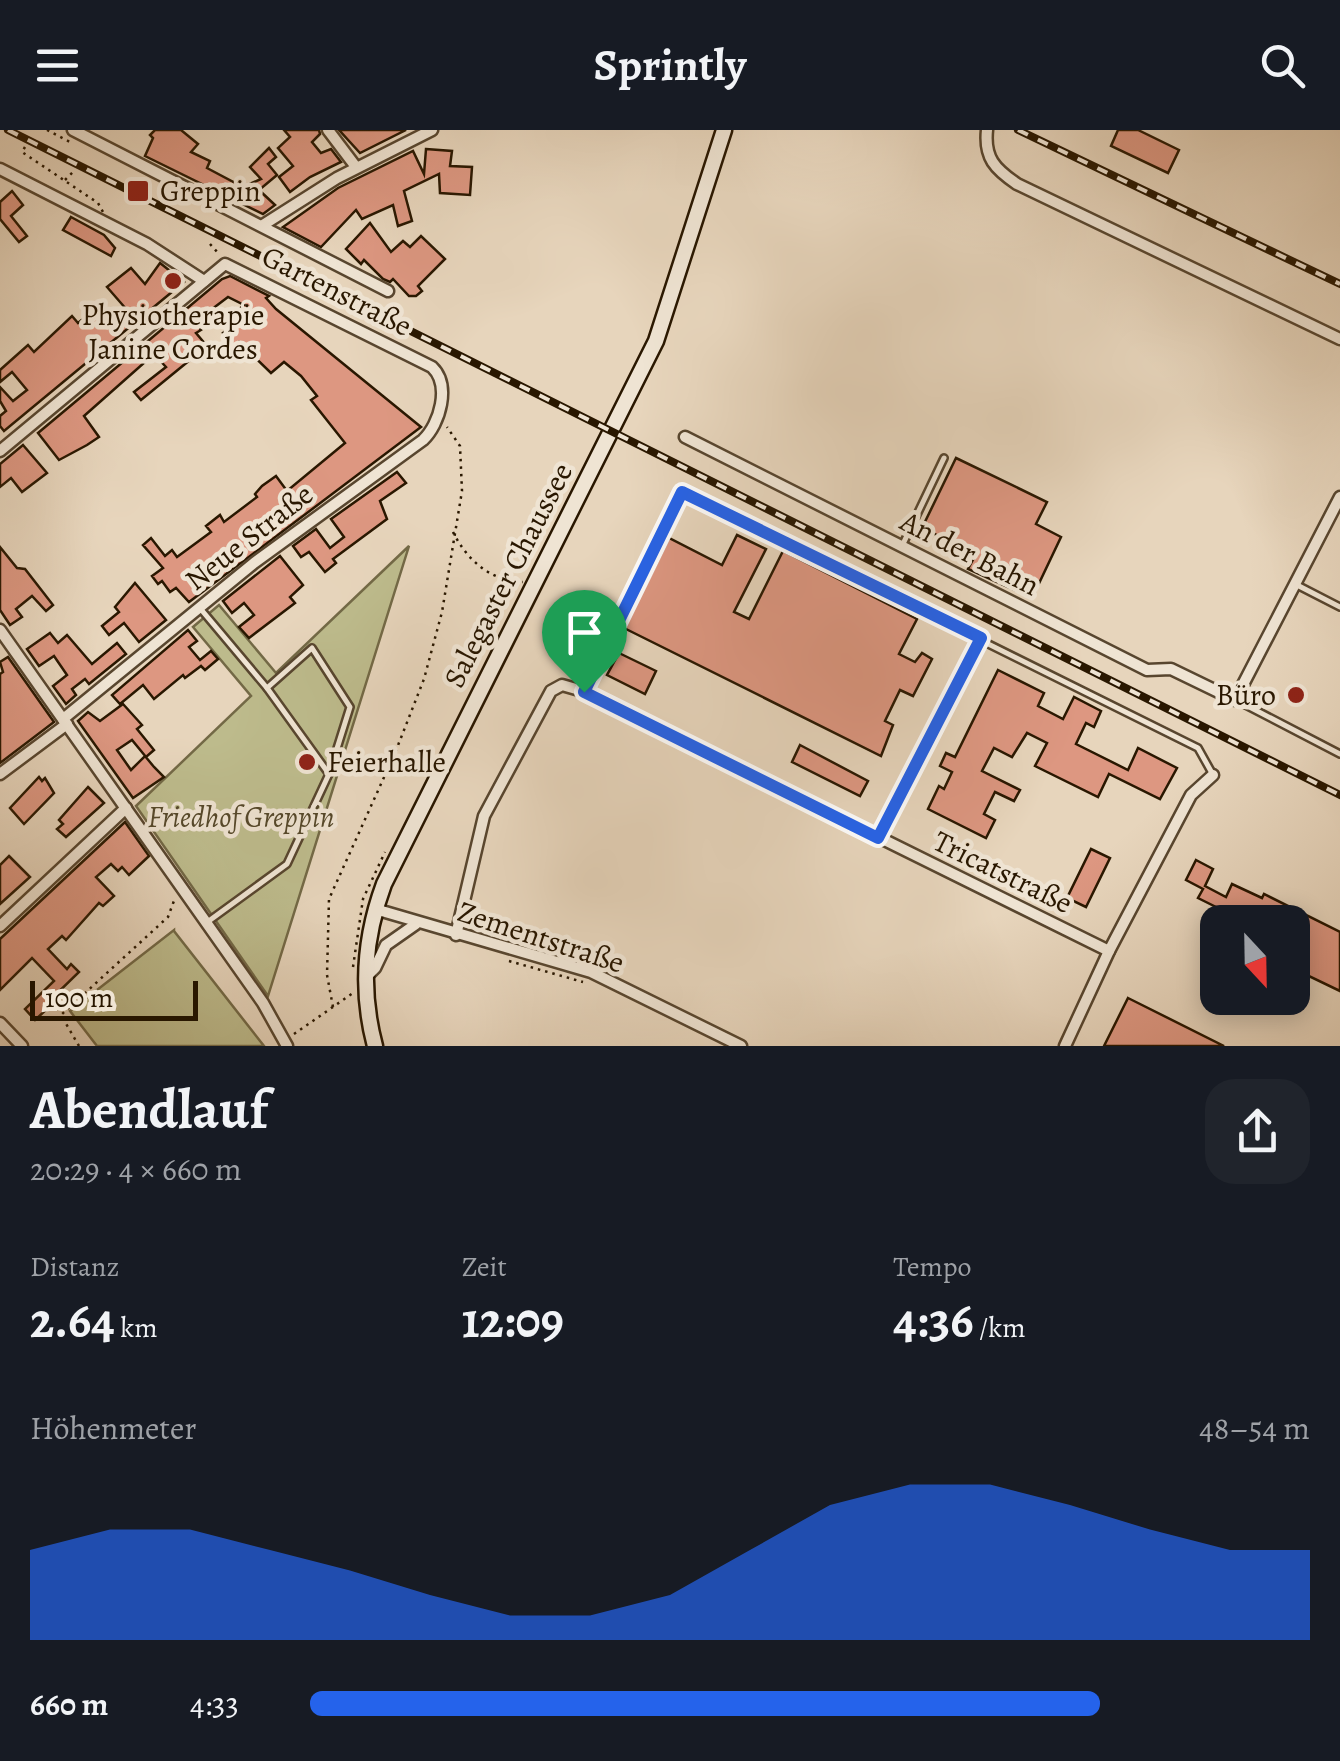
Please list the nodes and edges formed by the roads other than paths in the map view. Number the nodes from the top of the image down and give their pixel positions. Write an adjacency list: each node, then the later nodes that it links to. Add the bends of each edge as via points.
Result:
1 (73, 130): 8 (street)
2 (328, 130): 6 (street)
3 (432, 130): 6 (street)
4 (724, 130): 33 (main road, Salegaster Chaussee, via 656,341 398,851)
5 (987, 130): 11 (street, via 994,168 1018,184)
6 (356, 168): 8 (street)
7 (1, 171): 9 (street, via 99,218)
8 (263, 226): 10 (street)
9 (204, 281): 12 (street, Gartenstraße, via 225,264 432,367 442,384); 14 (street, Gartenstraße)
10 (388, 291)
11 (1340, 339)
12 (438, 414): 20 (street, Neue Straße, via 423,440)
13 (686, 437): 17 (street, An der Bahn)
14 (0, 451)
15 (944, 458): 17 (lane)
16 (1340, 497): 18 (street)
17 (901, 547): 25 (street, An der Bahn, via 1147,670 1172,669)
18 (1295, 584): 19 (lane); 25 (street)
19 (1340, 606)
20 (198, 607): 23 (lane); 26 (street, Neue Straße)
21 (0, 630): 26 (street)
22 (981, 638): 24 (lane, via 682,492); 30 (lane, via 1198,748); 32 (lane)
23 (267, 688): 29 (lane); 29 (lane, via 312,648 350,707)
24 (584, 692): 32 (street, Tricatstraße); 37 (street, Tricatstraße, via 562,685 551,691 484,816)
25 (1235, 700): 27 (lane)
26 (65, 722): 28 (street, Neue Straße); 31 (street)
27 (1340, 754)
28 (0, 774)
29 (329, 774): 34 (lane, via 288,864)
30 (1212, 775): 38 (street, via 1191,796)
31 (126, 808): 34 (street); 36 (street)
32 (878, 838): 38 (street, Tricatstraße)
33 (375, 910): 35 (street, Zementstraße); 39 (main road, Salegaster Chaussee)
34 (206, 922): 41 (street)
35 (416, 924): 37 (street, Zementstraße); 39 (street, via 386,945)
36 (0, 926)
37 (456, 936): 44 (street, Zementstraße, via 591,972)
38 (1109, 951): 45 (street)
39 (364, 978): 43 (main road, Salegaster Chaussee)
40 (0, 1023): 42 (street)
41 (286, 1044)
42 (22, 1046)
43 (375, 1046)
44 (742, 1046)
45 (1065, 1046)

